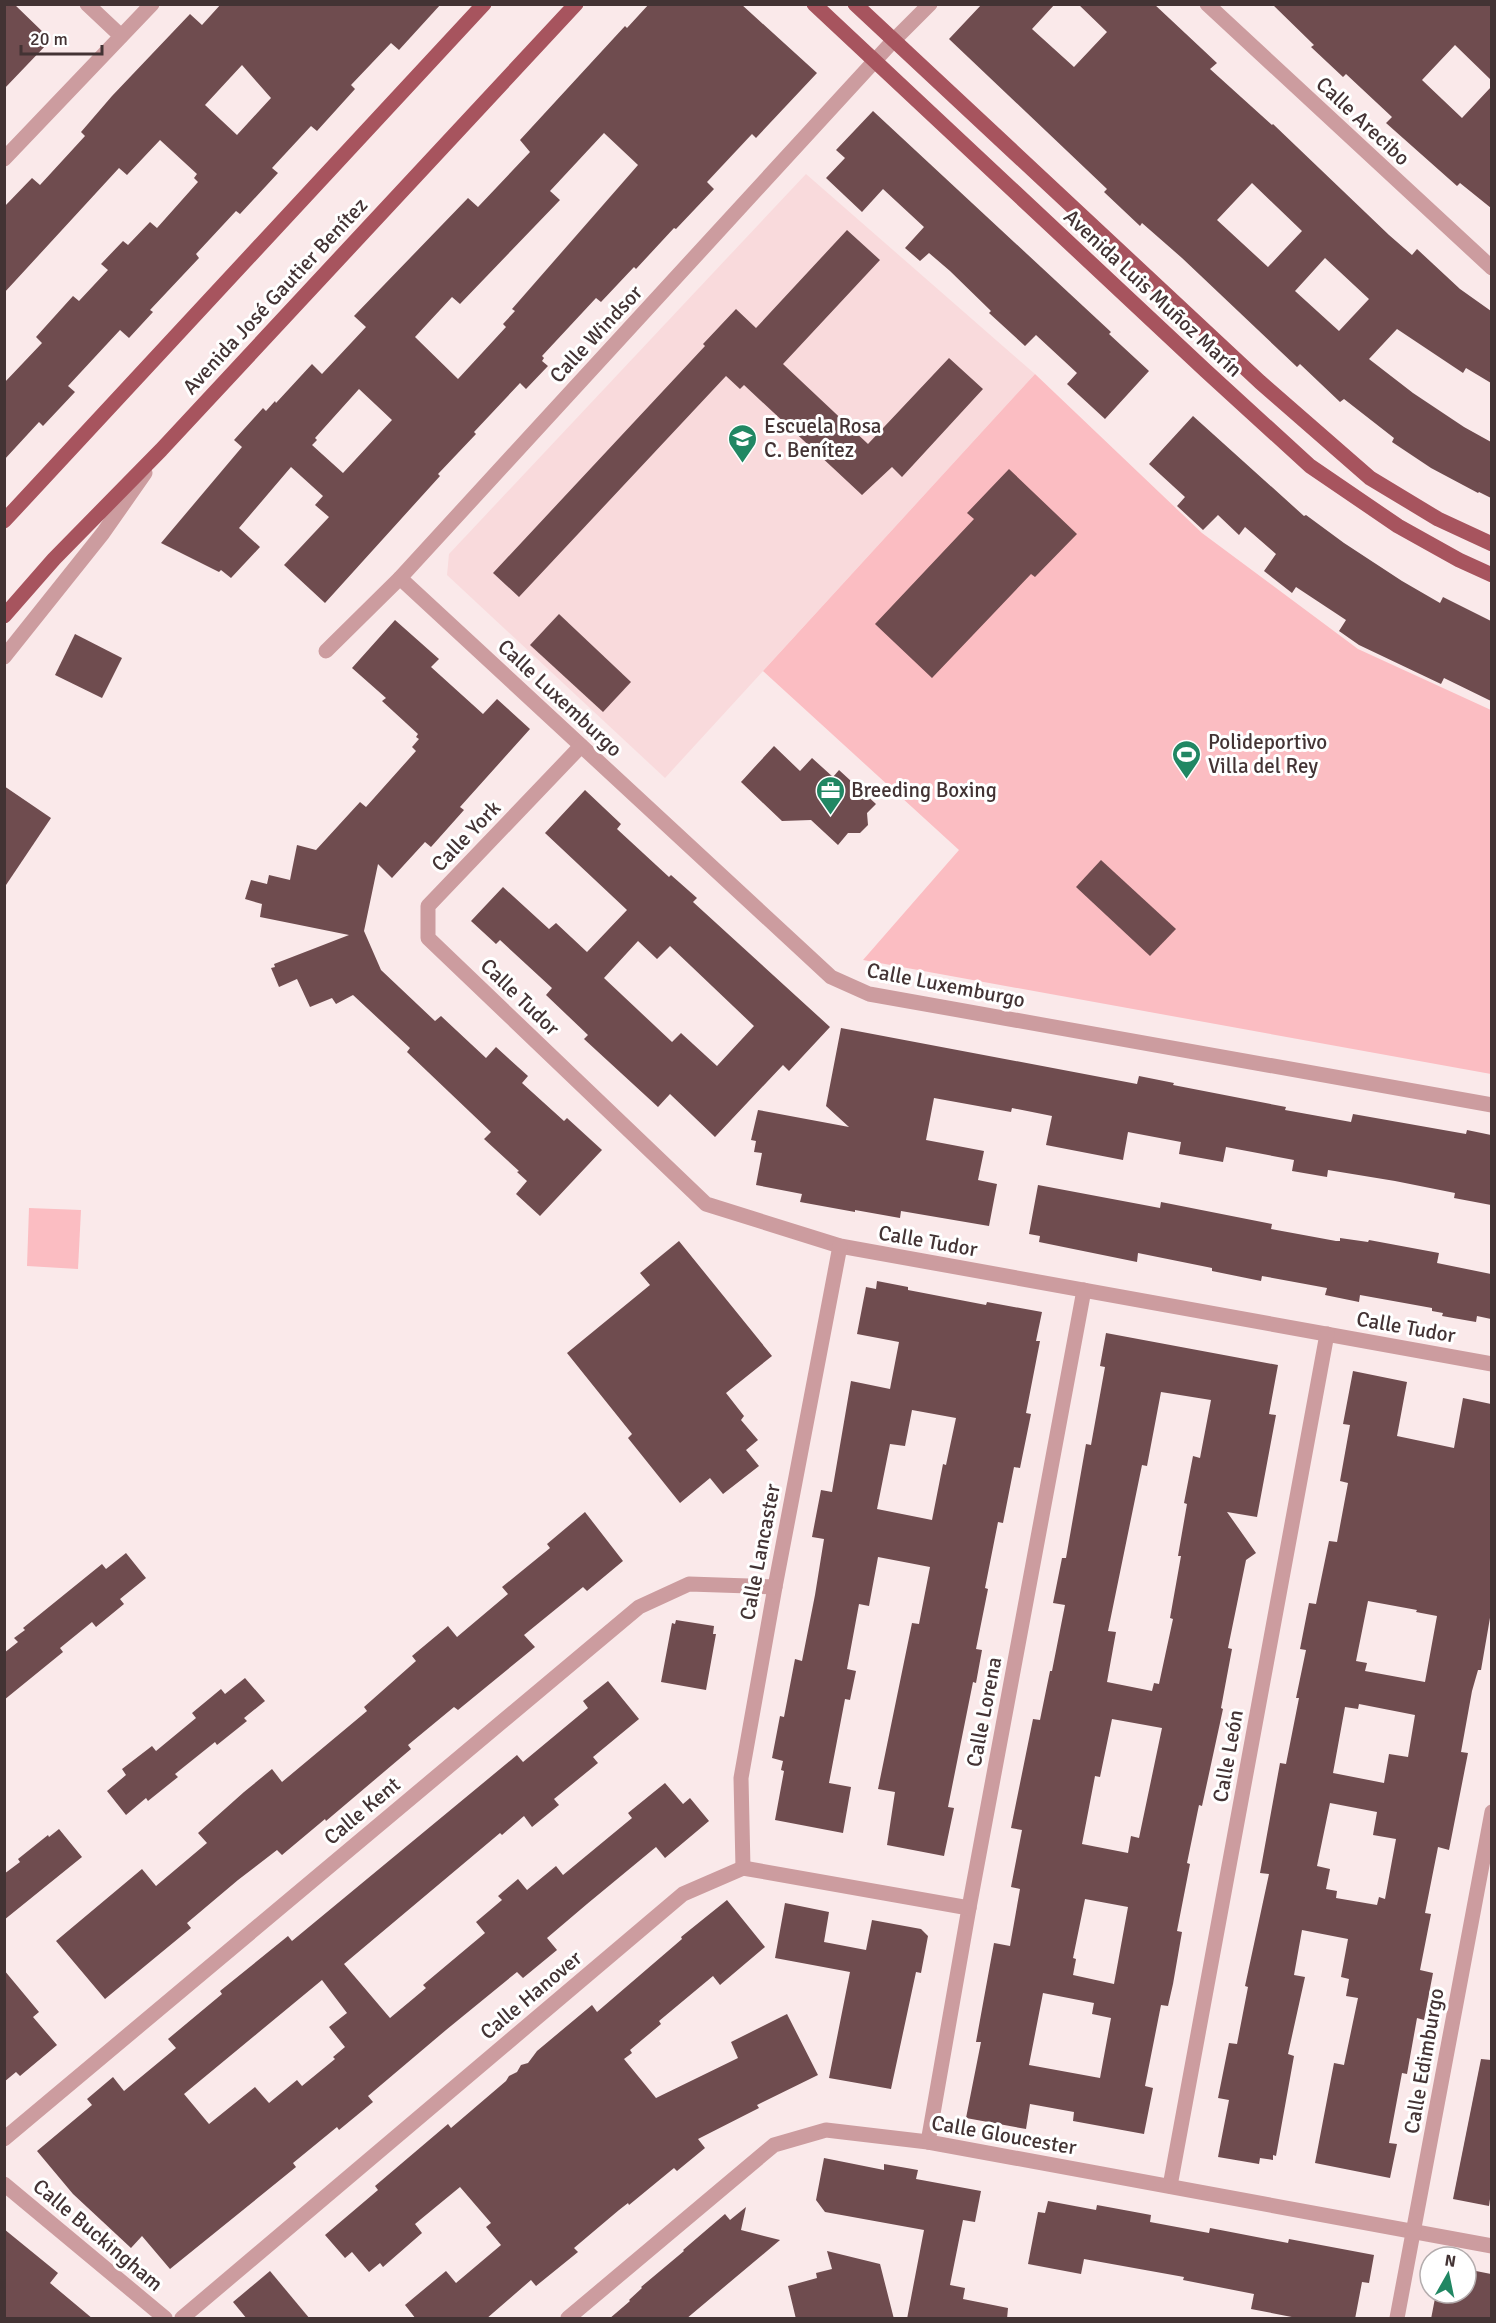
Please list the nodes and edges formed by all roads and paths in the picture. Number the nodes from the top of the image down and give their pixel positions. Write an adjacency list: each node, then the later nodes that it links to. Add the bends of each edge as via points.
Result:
1 (87, 4): 9 (street)
2 (152, 4): 9 (street)
3 (484, 4): 15 (main road, Avenida José Gautier Benítez)
4 (576, 4): 14 (main road, Avenida José Gautier Benítez)
5 (814, 4): 11 (main road, Avenida Luis Muñoz Marín)
6 (855, 4): 10 (main road, Avenida Luis Muñoz Marín)
7 (930, 4): 10 (street, Calle Windsor)
8 (1207, 4): 13 (street, Calle Arecibo)
9 (122, 36): 12 (street)
10 (893, 41): 11 (street, Calle Windsor); 16 (main road, Avenida Luis Muñoz Marín, via 1260,382 1370,478 1438,519)
11 (875, 62): 17 (main road, Avenida Luis Muñoz Marín, via 1310,466 1398,525); 18 (street, Calle Windsor)
12 (4, 159)
13 (1491, 268)
14 (161, 450): 19 (main road, Avenida José Gautier Benítez); 21 (street, via 103,533)
15 (4, 521)
16 (1491, 544)
17 (1491, 574)
18 (400, 578): 20 (street, Calle Windsor); 22 (street, Calle Luxemburgo)
19 (4, 616)
20 (326, 651)
21 (4, 657)
22 (581, 746): 23 (street, Calle York, via 428,906 428,938); 24 (street, Calle Luxemburgo, via 831,977 869,994)
23 (453, 962): 25 (street, Calle Tudor, via 706,1204)
24 (1491, 1105)
25 (840, 1246): 26 (street, Calle Tudor); 29 (street, Calle Lancaster)
26 (1084, 1290): 27 (street, Calle Tudor); 32 (street, Calle Lorena)
27 (1327, 1334): 28 (street, Calle Tudor); 36 (street, Calle León)
28 (1491, 1364)
29 (775, 1587): 31 (street, Calle Lancaster, via 741,1778); 33 (street, Calle Kent, via 689,1584 639,1607)
30 (1491, 1812): 37 (street, Calle Edimburgo)
31 (742, 1868): 32 (street); 40 (street, Calle Hanover, via 684,1894)
32 (969, 1908): 34 (street, Calle Lorena)
33 (4, 2139)
34 (927, 2142): 36 (street, Calle Gloucester); 41 (street, Calle Gloucester, via 826,2130 774,2145)
35 (4, 2184): 39 (street, Calle Buckingham)
36 (1170, 2186): 37 (street, Calle Gloucester)
37 (1414, 2231): 38 (street, Calle Gloucester); 42 (street, Calle Edimburgo)
38 (1491, 2246)
39 (165, 2319)
40 (182, 2319)
41 (568, 2319)
42 (1397, 2319)

